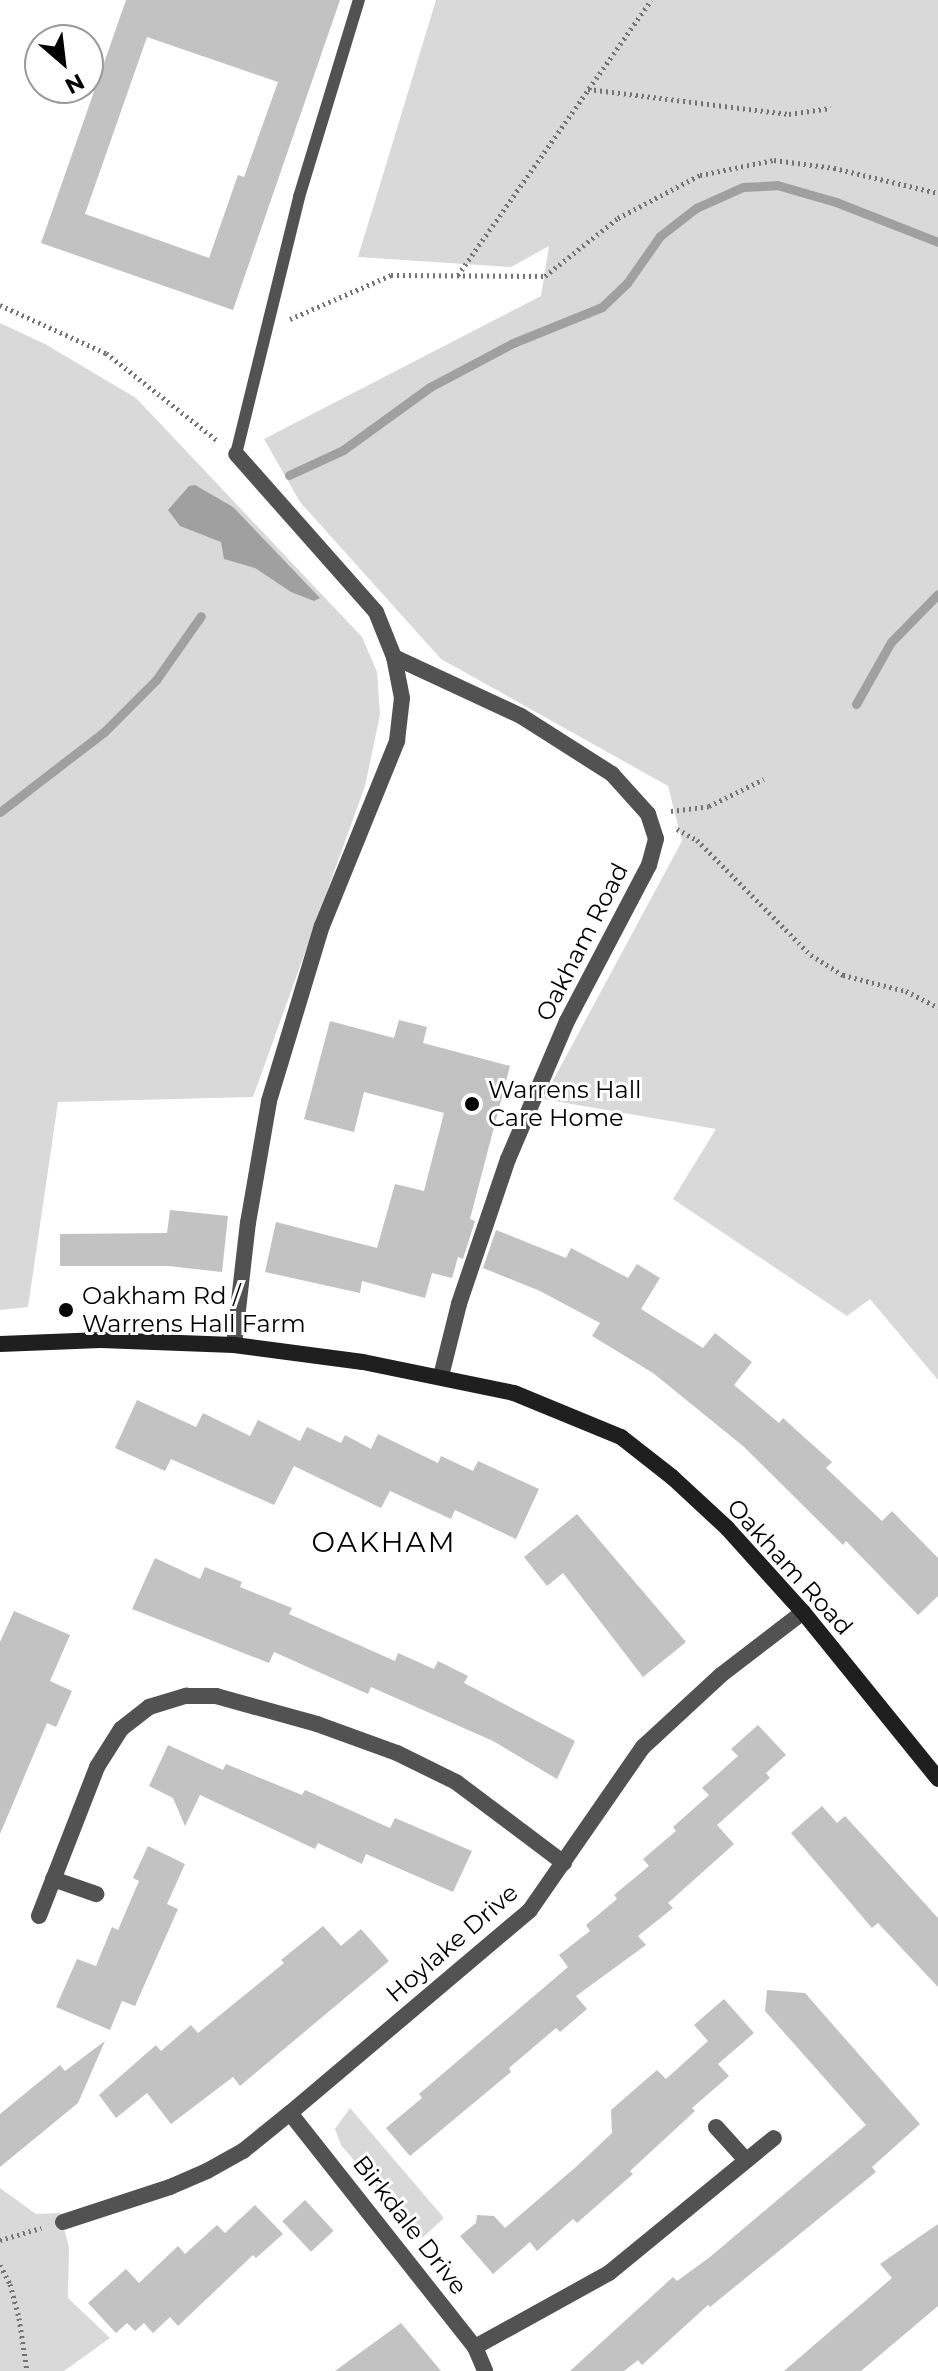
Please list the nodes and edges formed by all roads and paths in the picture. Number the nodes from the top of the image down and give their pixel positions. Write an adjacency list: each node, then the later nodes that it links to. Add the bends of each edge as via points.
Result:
1 (359, 0): 8 (lane, via 299,197)
2 (651, 0): 3 (path)
3 (588, 89): 4 (path, via 789,114); 6 (path)
4 (831, 108)
5 (938, 193): 6 (path, via 774,160 700,175 618,218 545,276)
6 (457, 276): 8 (path, via 391,275 298,318)
7 (0, 305): 9 (path, via 106,353)
8 (269, 321): 9 (lane)
9 (236, 454): 10 (street, via 376,612)
10 (394, 657): 12 (street, via 521,716 612,774); 15 (street, via 402,698 397,741 322,926 269,1101)
11 (764, 779): 12 (path, via 709,806)
12 (648, 814): 13 (path, via 697,840 811,955 843,975 906,991); 16 (street, Oakham Road, via 656,839 649,865 567,1021 508,1159 459,1304)
13 (938, 1007)
14 (0, 1344): 15 (street, Oakham Road, via 101,1340)
15 (234, 1345): 16 (street, Oakham Road)
16 (441, 1376): 17 (street, Oakham Road, via 514,1393 621,1437 727,1528)
17 (803, 1612): 18 (street, Oakham Road); 19 (street, Hoylake Drive, via 721,1675 643,1747)
18 (938, 1779)
19 (564, 1863): 20 (street, via 456,1782 397,1753 216,1696 186,1696 149,1707 121,1729 97,1767); 23 (street, Hoylake Drive, via 530,1910)
20 (53, 1879): 21 (street); 22 (street)
21 (96, 1894)
22 (39, 1916)
23 (290, 2113): 27 (street, Hoylake Drive, via 243,2151 207,2171); 30 (street, Birkdale Drive)
24 (716, 2127): 26 (street)
25 (774, 2138): 26 (street)
26 (746, 2160): 30 (street, via 609,2273)
27 (63, 2222): 28 (path)
28 (0, 2240)
29 (0, 2265): 31 (path, via 19,2318)
30 (475, 2347): 32 (street, Birkdale Drive)
31 (27, 2371)
32 (485, 2371)

